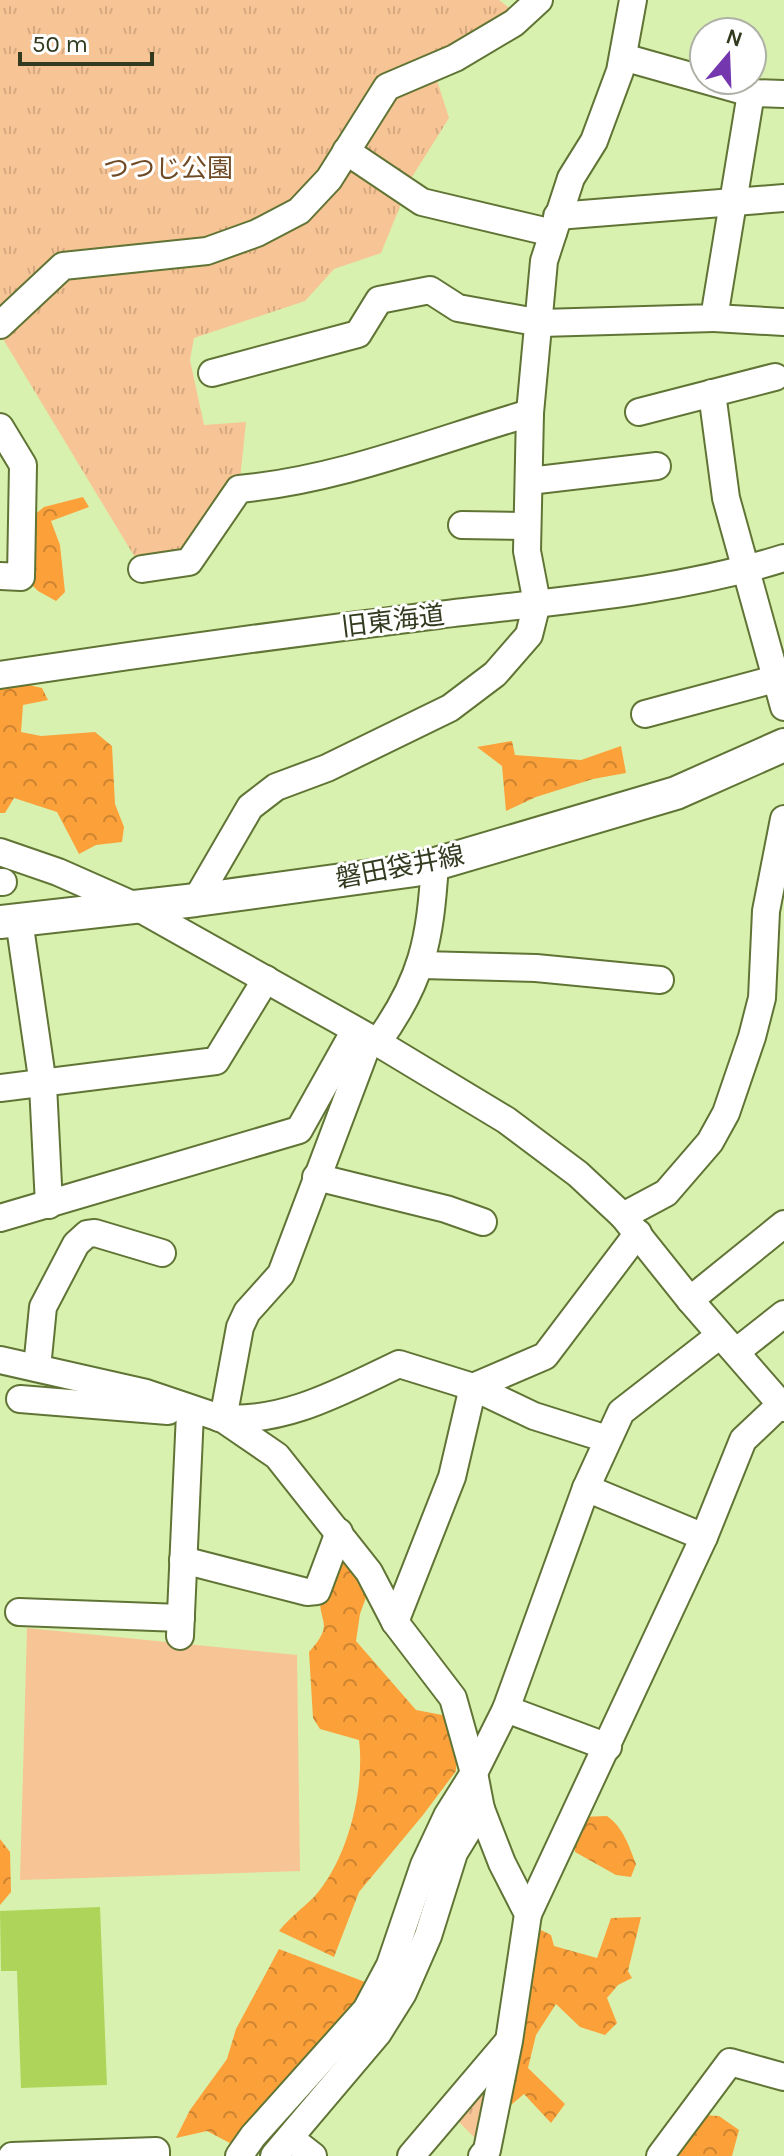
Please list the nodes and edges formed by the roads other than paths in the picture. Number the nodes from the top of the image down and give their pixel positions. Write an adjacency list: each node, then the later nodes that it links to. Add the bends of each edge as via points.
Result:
1 (539, 0): 6 (street, via 514,23 455,58 387,87)
2 (633, 0): 3 (street)
3 (623, 57): 4 (street); 9 (street, via 594,141 571,178)
4 (688, 75)
5 (750, 96): 8 (street)
6 (346, 151): 9 (street, via 422,202); 13 (street, via 299,211 257,233 207,251 63,266)
7 (784, 198): 8 (street)
8 (733, 201): 9 (street); 10 (street)
9 (555, 225): 12 (street, via 544,261)
10 (714, 318): 11 (street); 12 (street)
11 (784, 322)
12 (541, 323): 14 (street, via 458,308 430,290 379,300 358,334); 18 (street)
13 (0, 325)
14 (212, 373)
15 (775, 377): 16 (street)
16 (712, 393): 17 (street); 26 (street, via 726,498)
17 (639, 412)
18 (530, 413): 21 (street); 25 (street, via 329,475 239,489 189,562)
19 (0, 427): 27 (street, via 23,465 21,577)
20 (657, 466): 21 (street)
21 (529, 481): 23 (street)
22 (462, 525): 23 (street)
23 (527, 526): 28 (street)
24 (784, 558): 26 (street, 旧東海道)
25 (142, 569)
26 (745, 570): 28 (street, 旧東海道, via 649,590); 30 (street)
27 (0, 576)
28 (537, 603): 29 (street, 旧東海道); 37 (street, via 529,635 495,674 450,708 276,787 250,807)
29 (0, 675)
30 (775, 679): 31 (street); 32 (street)
31 (784, 707)
32 (645, 714)
33 (784, 745): 36 (main road, 磐田袋井線, via 676,793)
34 (784, 819): 50 (street, via 766,911 762,998 726,1113 710,1142 666,1193)
35 (0, 852): 38 (street)
36 (435, 864): 37 (main road, 磐田袋井線); 40 (street)
37 (196, 900): 38 (main road, 磐田袋井線)
38 (135, 906): 39 (main road, 磐田袋井線); 41 (street)
39 (9, 921): 44 (street)
40 (421, 965): 42 (street, via 536,968); 43 (street, via 401,1010)
41 (266, 979): 43 (street); 44 (street, via 216,1061)
42 (660, 980)
43 (368, 1037): 46 (street); 47 (street, via 299,1130); 50 (street, via 506,1120 578,1174)
44 (43, 1085): 45 (street); 47 (street)
45 (0, 1088)
46 (316, 1177): 49 (street); 61 (street, via 281,1274 240,1327)
47 (49, 1205): 48 (street)
48 (0, 1218)
49 (483, 1222)
50 (630, 1224): 53 (street); 57 (street, via 545,1356)
51 (784, 1224): 53 (street)
52 (162, 1253): 56 (street, via 87,1234 76,1244 43,1307)
53 (690, 1300): 55 (street)
54 (784, 1314): 55 (street)
55 (729, 1343): 59 (street); 62 (street, via 621,1412)
56 (19, 1364): 58 (street); 61 (street, via 146,1393)
57 (473, 1387): 61 (street, via 399,1364 305,1408); 62 (street, via 534,1416); 68 (street, via 452,1477)
58 (10, 1399): 60 (street)
59 (782, 1406): 65 (street, via 743,1440)
60 (190, 1413): 61 (street); 66 (street)
61 (223, 1419): 64 (street, via 277,1456)
62 (607, 1439): 63 (street)
63 (586, 1488): 65 (street); 69 (street)
64 (339, 1532): 66 (street, via 317,1591); 68 (street, via 369,1572)
65 (704, 1537): 70 (street)
66 (183, 1560): 67 (street, via 180,1627)
67 (19, 1612)
68 (395, 1622): 71 (street, via 453,1698)
69 (506, 1709): 70 (street); 71 (street)
70 (608, 1747): 73 (street)
71 (474, 1773): 72 (street); 75 (street, via 424,1865 390,1965 372,1999)
72 (481, 1809): 73 (street); 77 (street, via 454,1853 403,1993)
73 (528, 1914): 74 (street)
74 (509, 2041): 83 (street); 84 (street)
75 (318, 2063): 77 (street); 81 (street)
76 (784, 2077): 85 (street, via 730,2062)
77 (338, 2082): 78 (street)
78 (282, 2147): 82 (street)
79 (12, 2156): 80 (street, via 156,2151)
80 (156, 2156)
81 (239, 2156)
82 (313, 2156)
83 (411, 2156)
84 (482, 2156)
85 (660, 2156)

